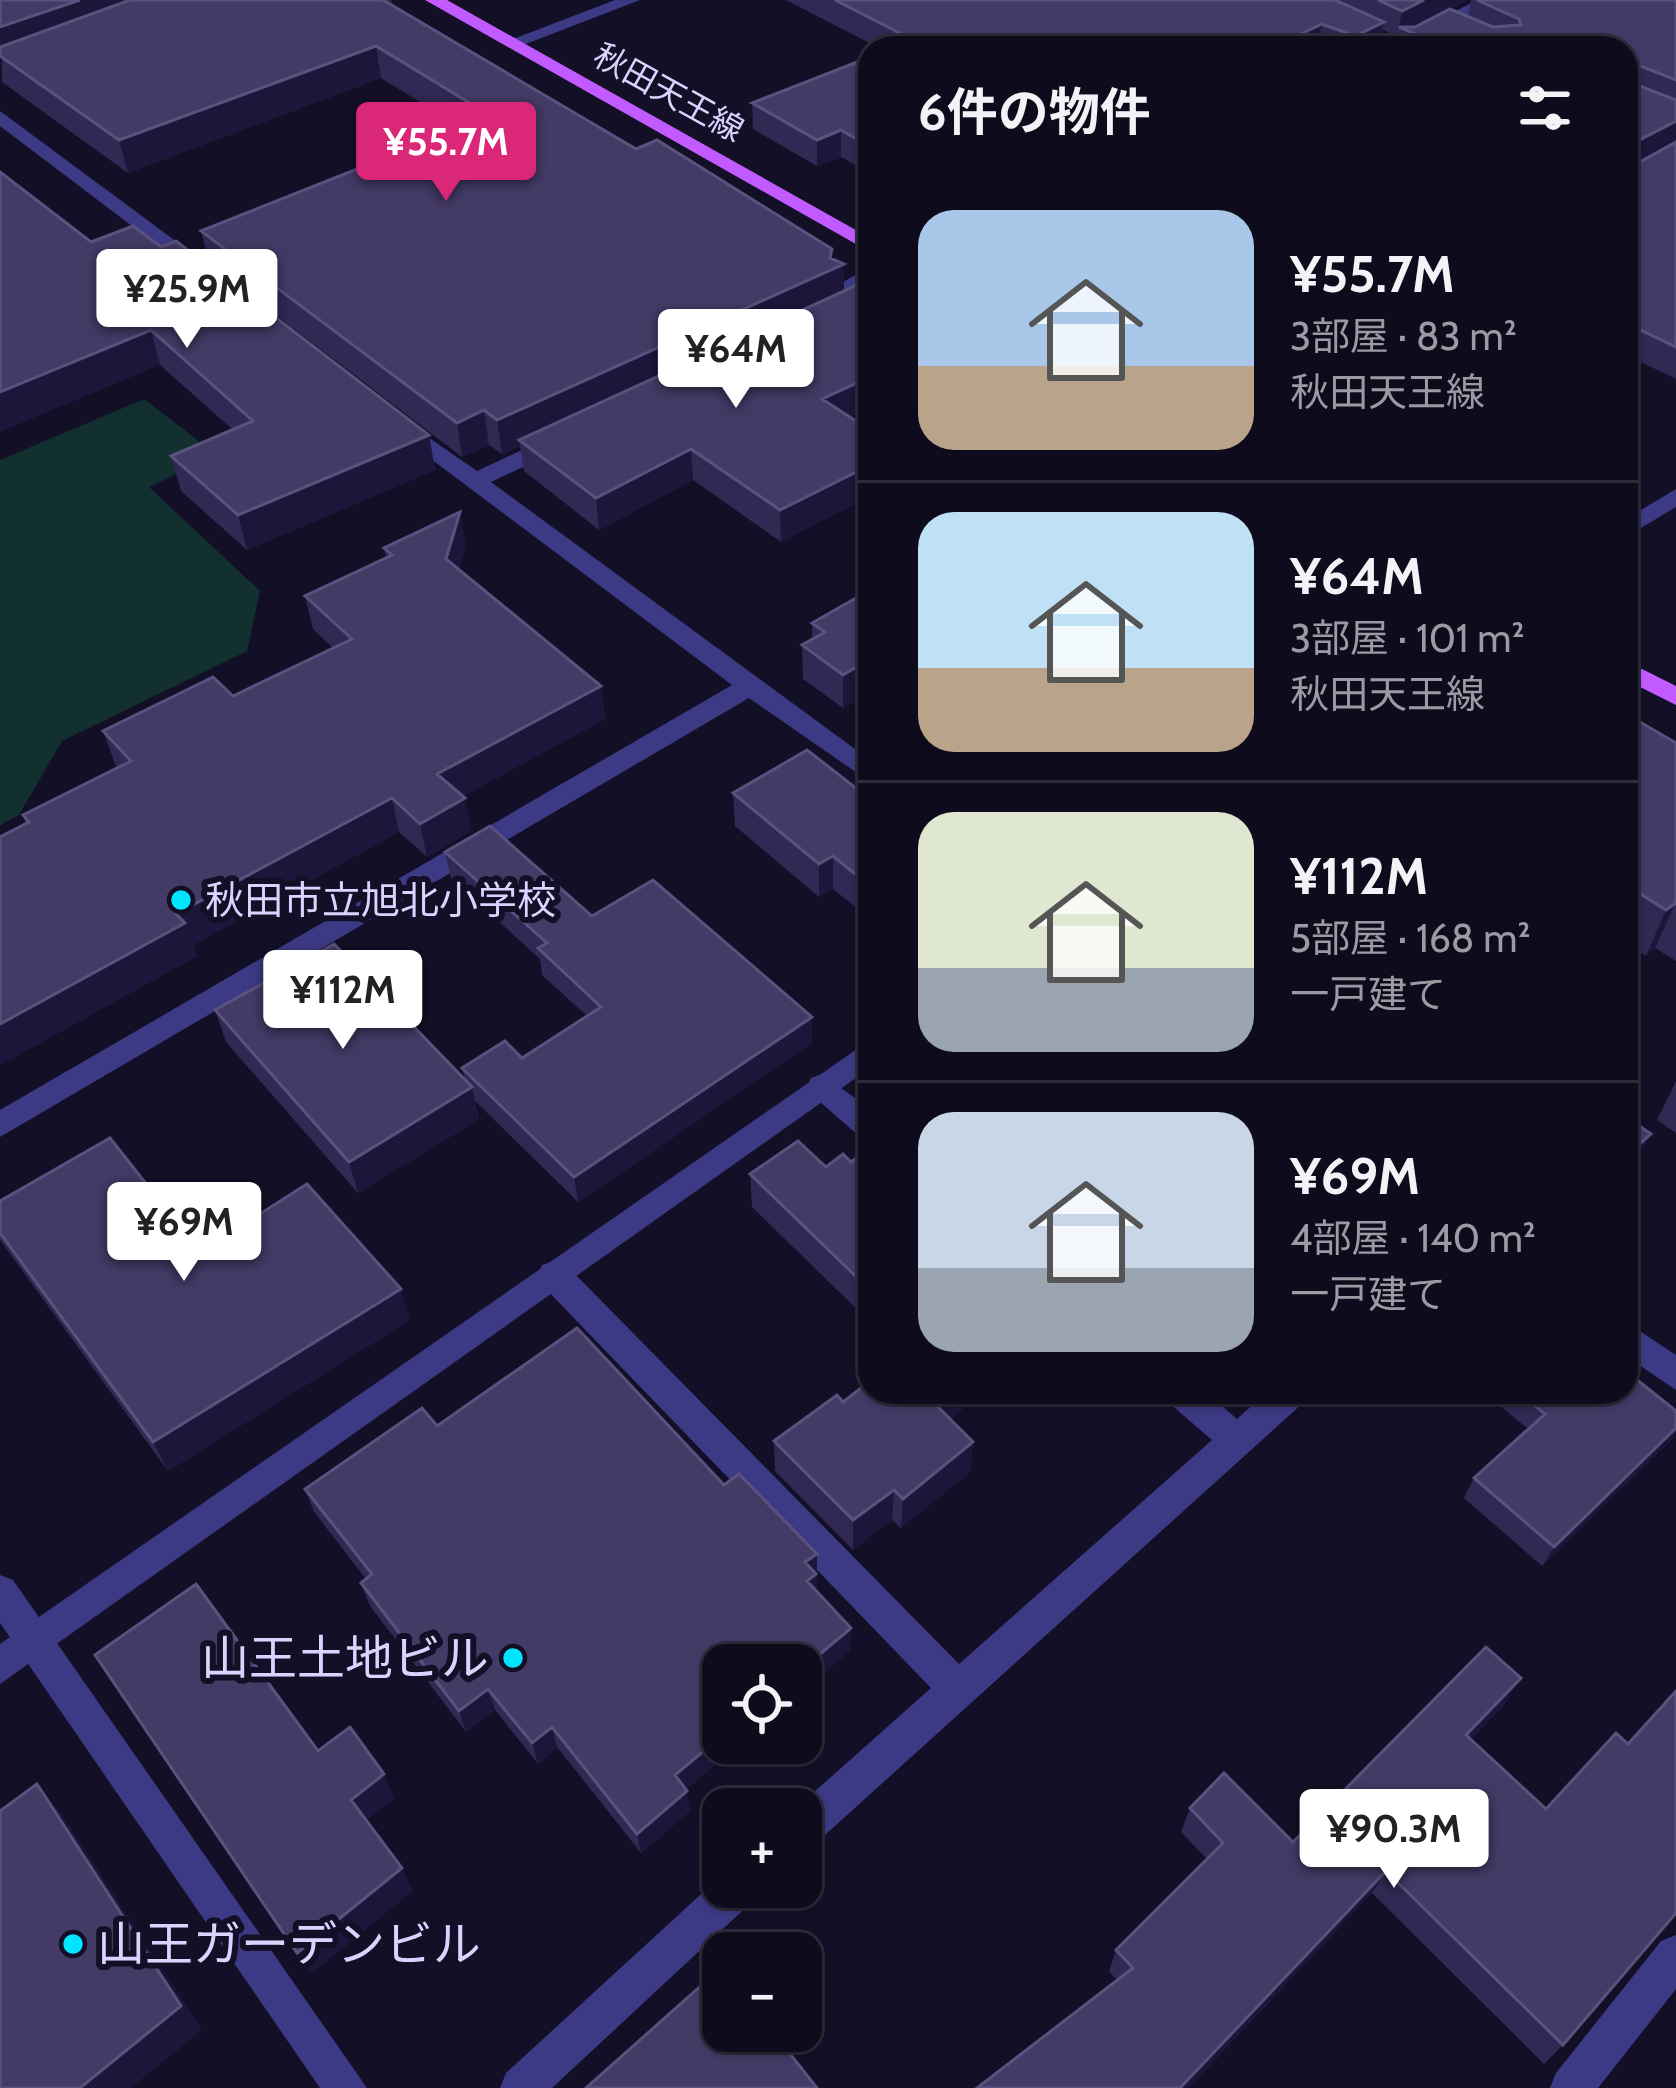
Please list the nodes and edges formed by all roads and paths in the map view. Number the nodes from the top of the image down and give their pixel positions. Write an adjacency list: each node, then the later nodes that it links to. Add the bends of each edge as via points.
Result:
1 (434, 0): 9 (main road, 秋田天王線)
2 (632, 0): 9 (street)
3 (1296, 0): 7 (lane)
4 (1491, 0): 5 (street)
5 (1445, 24): 6 (lane); 8 (street)
6 (1464, 32)
7 (1373, 36)
8 (1420, 36)
9 (512, 43): 11 (main road, 秋田天王線)
10 (0, 117): 13 (street)
11 (858, 239)
12 (858, 279): 14 (street)
13 (215, 280)
14 (842, 288)
15 (858, 302): 16 (street)
16 (828, 316)
17 (381, 410): 19 (street)
18 (577, 433): 19 (street)
19 (472, 482): 23 (street)
20 (1676, 496): 21 (street)
21 (1638, 522)
22 (1638, 676): 24 (main road)
23 (750, 686): 25 (street); 29 (street)
24 (1676, 697)
25 (858, 764)
26 (858, 1060): 27 (street)
27 (822, 1086): 28 (street); 30 (street)
28 (858, 1117)
29 (0, 1126)
30 (554, 1275): 37 (street); 39 (street)
31 (1638, 1345): 32 (street)
32 (1676, 1375)
33 (1195, 1404): 35 (street)
34 (1278, 1404): 35 (street)
35 (1237, 1440): 39 (street)
36 (0, 1592): 37 (street)
37 (34, 1642): 38 (street); 43 (street)
38 (0, 1666)
39 (956, 1687): 40 (street)
40 (822, 1811)
41 (716, 1908): 44 (street)
42 (1676, 1956): 45 (street)
43 (346, 2088)
44 (521, 2088)
45 (1571, 2088)

